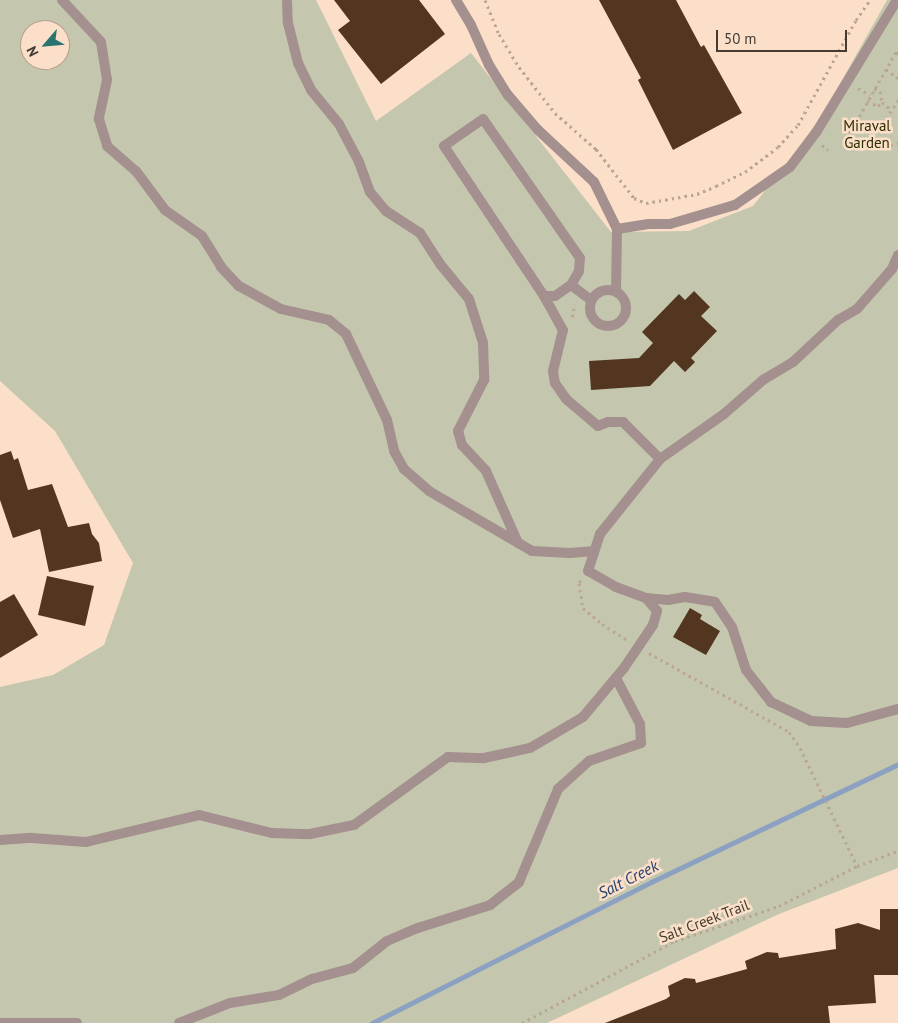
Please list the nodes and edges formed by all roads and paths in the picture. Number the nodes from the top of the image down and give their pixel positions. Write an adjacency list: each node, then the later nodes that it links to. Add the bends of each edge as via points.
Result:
1 (62, 0): 28 (street, via 101,42 107,80 99,119 106,146 136,171 165,210 202,236 221,266 239,286 281,309 329,320 346,334 387,420 394,451 404,469 429,491)
2 (287, 0): 28 (street, via 288,23 298,63 311,90 339,124 370,192 386,211 420,234 469,299 483,343 484,380 458,431 462,444 486,471)
3 (456, 0): 19 (street, via 508,95 538,130 594,182)
4 (485, 0): 5 (path, via 499,34 519,67 555,113 596,149 634,198 646,203 697,194 716,186 745,172 778,147 798,125)
5 (870, 0)
6 (897, 0): 19 (street, via 817,131 790,167 735,205 670,224)
7 (898, 54): 8 (path, via 896,52)
8 (886, 69): 9 (path); 10 (path)
9 (898, 78)
10 (874, 88): 12 (path); 13 (path, via 880,91)
11 (898, 100): 14 (path)
12 (867, 101): 13 (path, via 878,106); 15 (path)
13 (882, 102): 14 (path)
14 (890, 109): 16 (path, via 883,124)
15 (855, 123): 16 (path); 18 (path, via 847,138 863,148)
16 (874, 130): 18 (path)
17 (898, 143): 18 (path)
18 (876, 149)
19 (617, 229): 22 (street)
20 (898, 255): 27 (street, via 892,269 857,309 838,320 793,362 763,380 724,414)
21 (572, 285): 23 (street); 24 (street, via 556,296); 24 (street, via 579,271 580,258 482,119 444,146)
22 (616, 291): 25 (street, via 602,290); 25 (street, via 626,301 627,308 621,321 615,325 608,326 595,320 591,314)
23 (582, 292): 25 (street); 26 (path, via 571,312)
24 (544, 296): 27 (street, via 563,330 553,371 555,383 566,399 598,426 623,422)
25 (591, 300)
26 (572, 322)
27 (660, 459): 29 (street, via 600,534)
28 (518, 543): 29 (street, via 532,552 570,554)
29 (594, 551): 30 (street)
30 (588, 572): 31 (street); 32 (path, via 578,583 582,608)
31 (646, 598): 34 (street, bridge, via 657,611 653,625); 35 (street, via 668,600 685,597 715,602 732,627 746,670 771,702 811,721 847,723)
32 (632, 642)
33 (647, 652): 38 (path, via 789,732 800,748)
34 (616, 678): 36 (street, via 583,717 530,748 484,758 448,757 354,825 310,834 272,833 199,815 86,842 32,838); 41 (street, via 640,724 641,743 589,761 558,789 519,882 498,899 490,905 387,941 353,968 312,978 279,995 230,1003)
35 (898, 709)
36 (0, 840)
37 (898, 851): 38 (path, Salt Creek Trail)
38 (857, 866): 42 (path, Salt Creek Trail, via 779,906 675,941)
39 (0, 1023): 40 (street)
40 (77, 1023)
41 (179, 1023)
42 (522, 1023)

